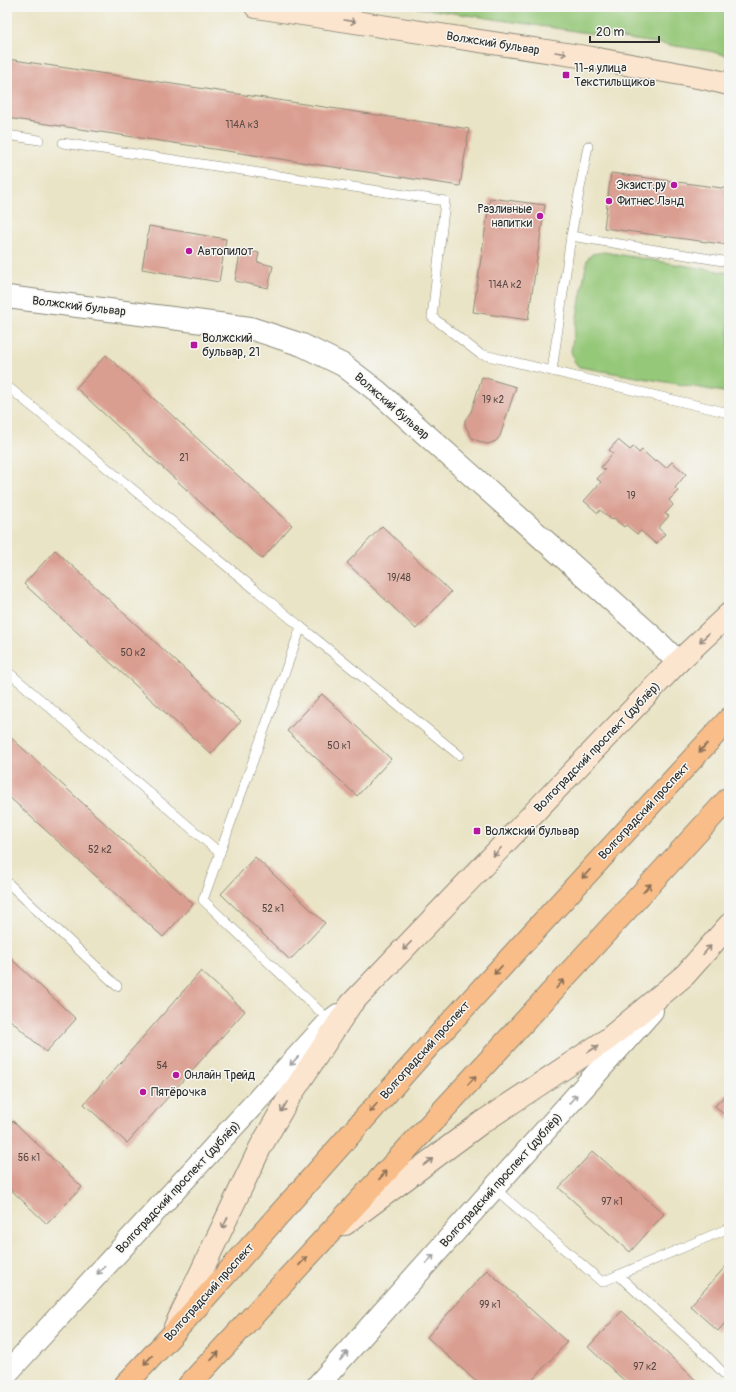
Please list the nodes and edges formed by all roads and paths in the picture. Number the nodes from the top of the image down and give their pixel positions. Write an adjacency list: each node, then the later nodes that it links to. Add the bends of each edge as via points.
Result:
1 (256, 7): 2 (main road, Волжский бульвар, one-way to 2, via 592,58)
2 (729, 84)
3 (7, 135): 4 (lane)
4 (39, 140)
5 (63, 144): 10 (lane, via 445,201 432,317 480,354)
6 (588, 146): 7 (lane)
7 (571, 236): 8 (lane); 10 (lane)
8 (729, 262)
9 (7, 297): 15 (street, Волжский бульвар, via 250,328 302,345 343,365 378,391)
10 (552, 371): 12 (lane)
11 (7, 386): 14 (lane)
12 (729, 413)
13 (729, 614): 15 (main road, Волгоградский проспект (дублёр), one-way to 15)
14 (301, 627): 18 (lane); 20 (lane)
15 (678, 662): 25 (main road, Волгоградский проспект (дублёр), one-way to 25)
16 (7, 671): 20 (lane)
17 (729, 719): 31 (main road, Волгоградский проспект, one-way to 31, via 428,1047)
18 (459, 755)
19 (729, 798): 29 (main road, one-way to 19)
20 (220, 853): 26 (lane, via 203,900)
21 (7, 882): 24 (lane)
22 (729, 925): 23 (main road, Волгоградский проспект (дублёр), one-way to 22)
23 (684, 975): 27 (street, Волгоградский проспект (дублёр), one-way to 23); 29 (main road, Волгоградский проспект (дублёр), one-way to 23, via 481,1123 608,1039)
24 (117, 986)
25 (351, 1004): 26 (street, Волгоградский проспект (дублёр)); 31 (main road, Волгоградский проспект (дублёр), one-way to 31, via 287,1101 260,1148)
26 (330, 1022): 32 (street, Волгоградский проспект (дублёр), one-way to 32)
27 (494, 1188): 30 (lane, via 602,1282); 36 (street, Волгоградский проспект (дублёр), one-way to 27)
28 (729, 1228): 30 (lane)
29 (318, 1244): 35 (main road, one-way to 29)
30 (618, 1275): 33 (lane)
31 (171, 1336): 34 (main road, Волгоградский проспект, one-way to 34)
32 (7, 1373)
33 (729, 1379)
34 (125, 1385)
35 (189, 1385)
36 (318, 1385)

